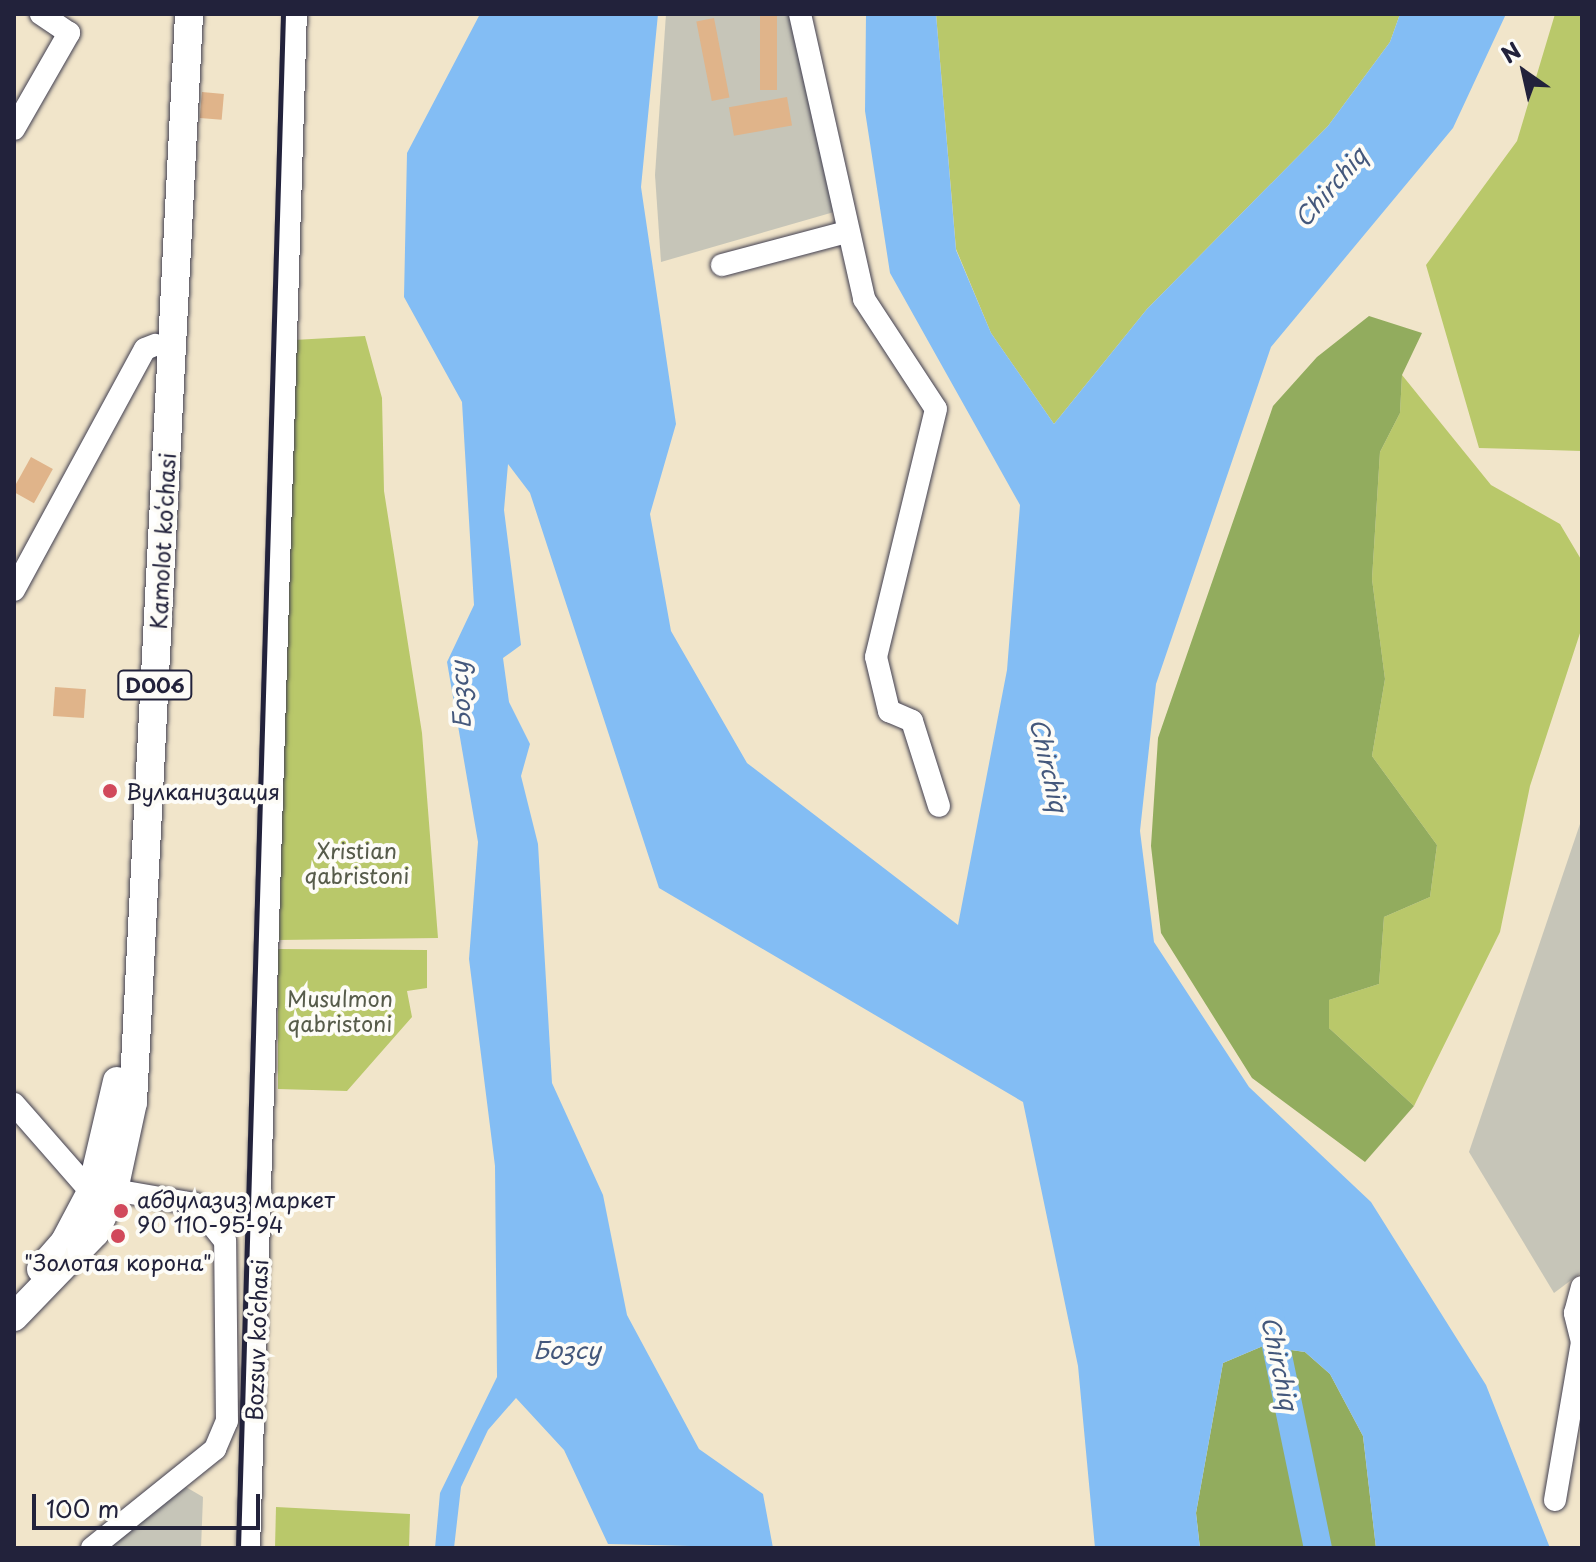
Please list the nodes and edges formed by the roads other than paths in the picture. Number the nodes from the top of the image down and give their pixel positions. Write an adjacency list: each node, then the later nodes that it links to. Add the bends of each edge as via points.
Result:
1 (41, 14): 6 (street, via 69,33)
2 (173, 14): 9 (main road, D006)
3 (189, 14): 13 (main road, Kamolot ko‘chasi / D006, via 133,1102)
4 (296, 14): 19 (street, Bozsuv ko‘chasi)
5 (800, 14): 7 (street)
6 (14, 129)
7 (847, 232): 8 (street); 11 (street, via 864,299 936,409 876,657 889,711 912,721)
8 (722, 265)
9 (155, 345): 10 (street, via 145,349); 13 (main road, D006, via 123,1011)
10 (14, 590)
11 (939, 806)
12 (14, 1104): 13 (street)
13 (103, 1191): 15 (main road, D006); 16 (main road, Kamolot ko‘chasi / D006, via 82,1251); 18 (street, via 195,1204 225,1241 227,1421 215,1449)
14 (1582, 1287): 17 (street, via 1575,1313 1582,1342)
15 (14, 1294)
16 (14, 1317)
17 (1555, 1500)
18 (92, 1548)
19 (249, 1548)

